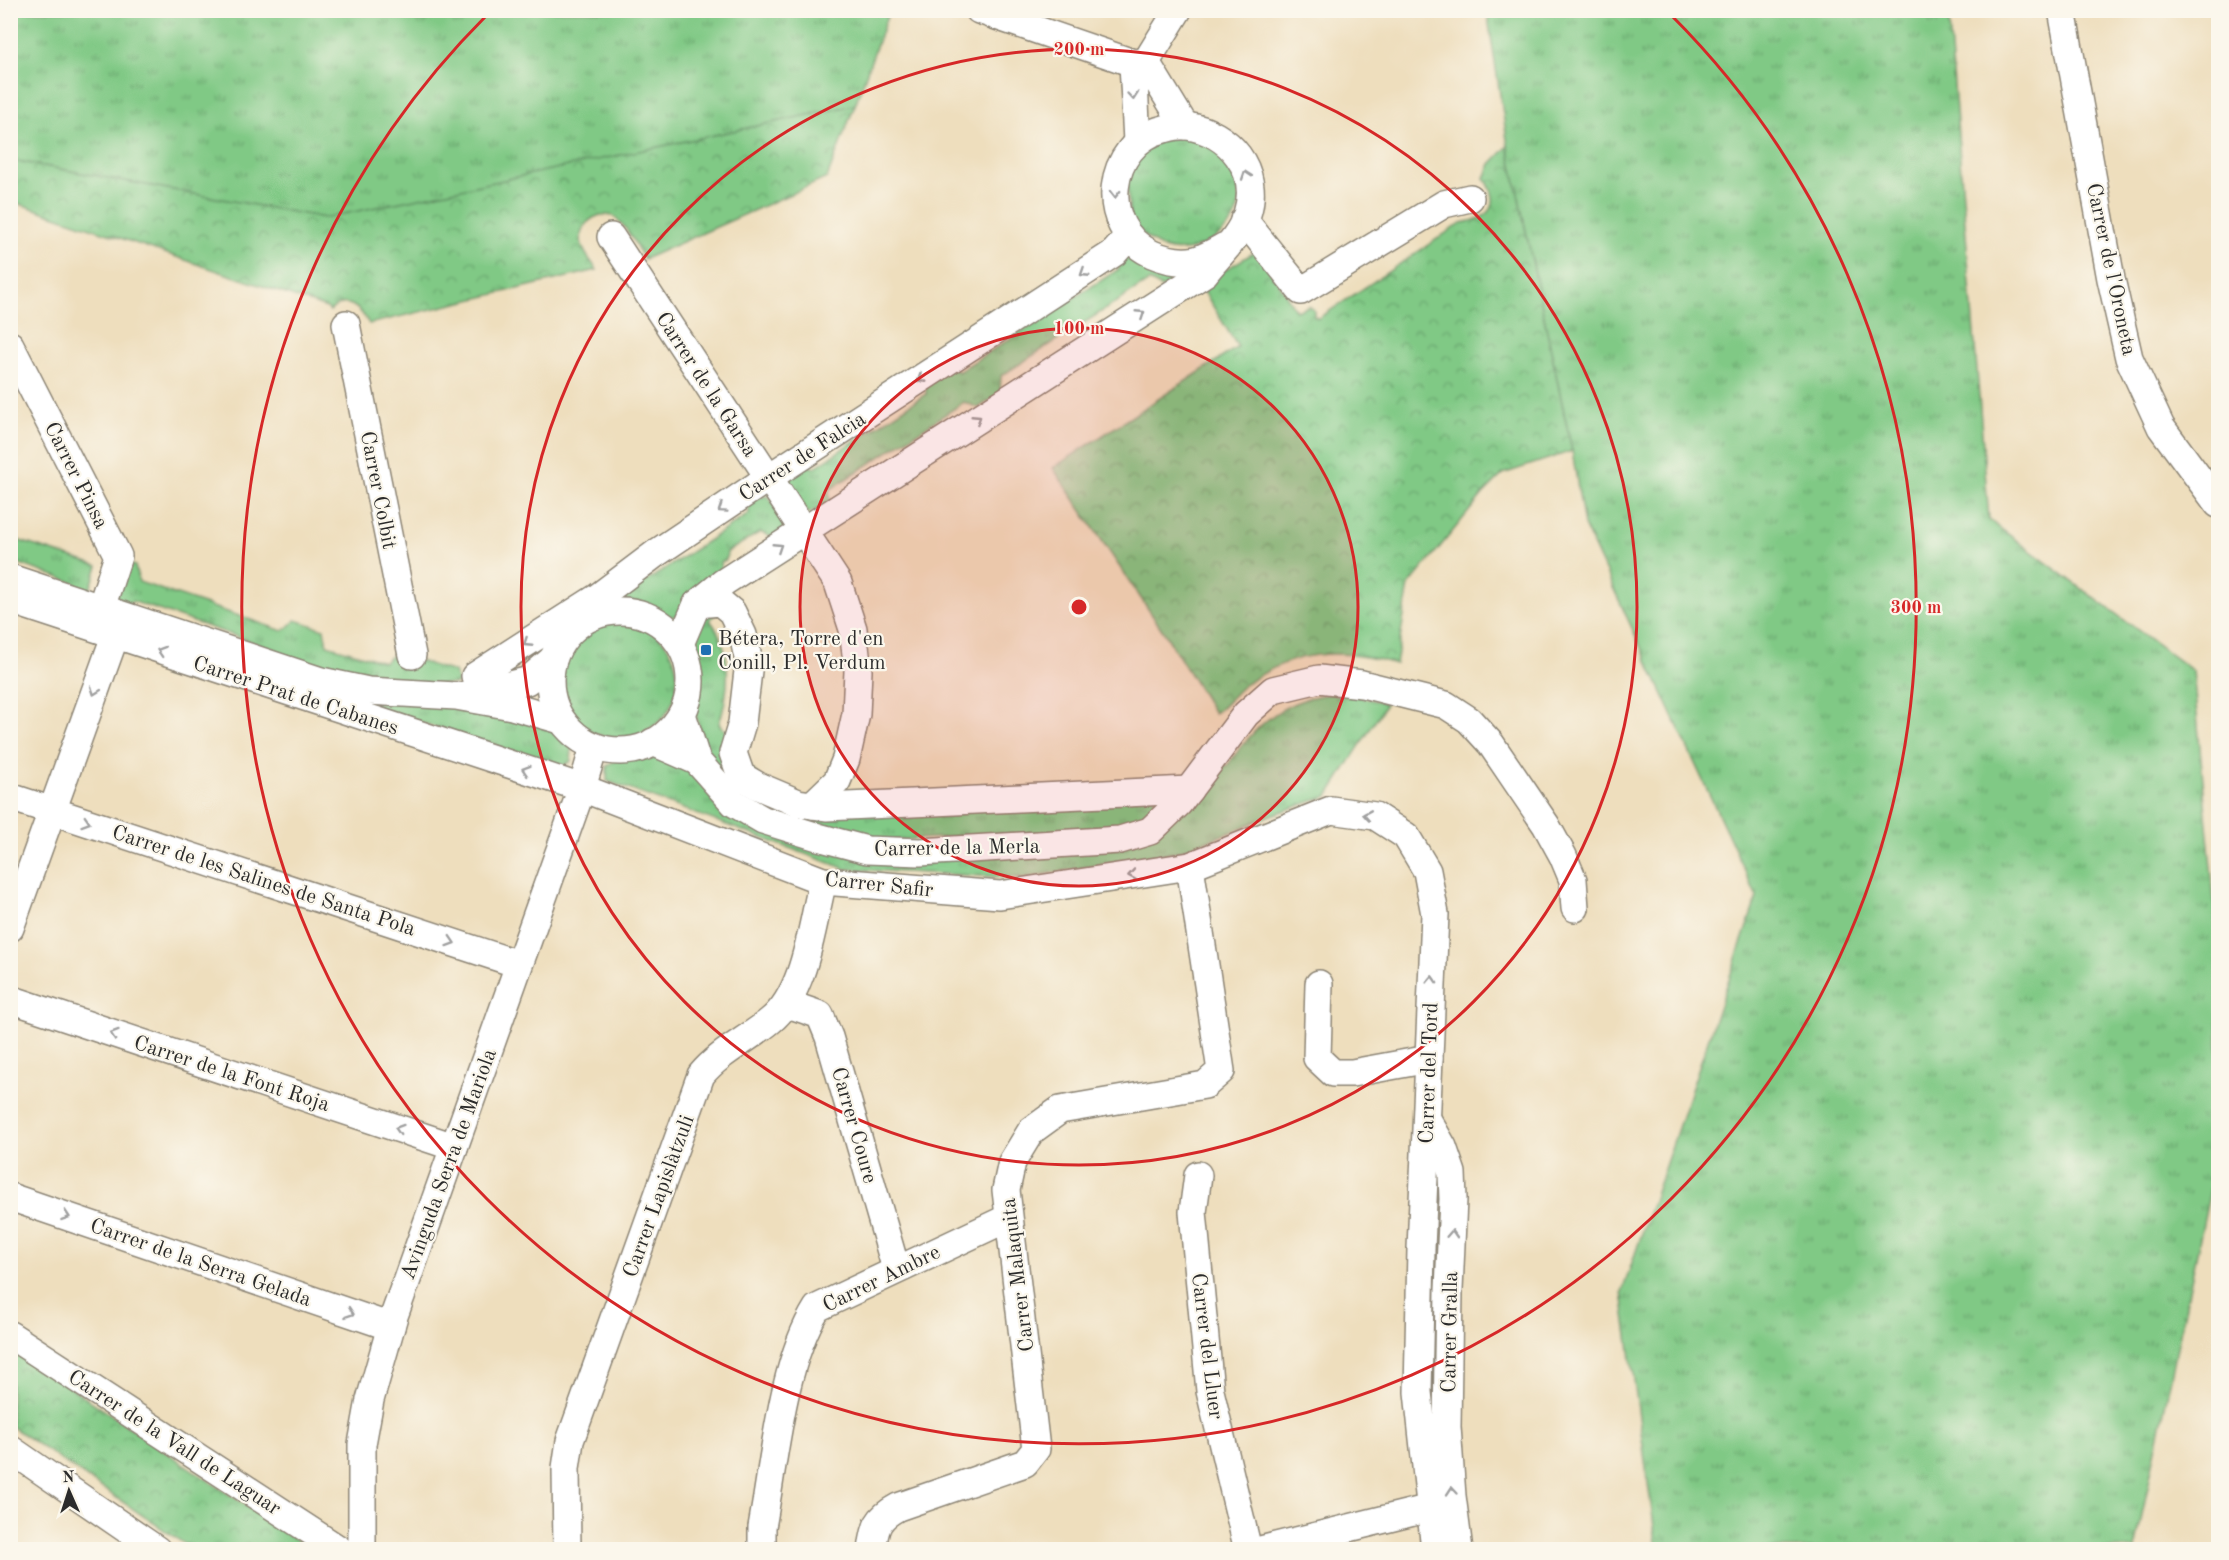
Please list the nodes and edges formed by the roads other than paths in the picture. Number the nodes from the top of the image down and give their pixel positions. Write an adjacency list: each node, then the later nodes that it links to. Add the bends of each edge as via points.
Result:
1 (979, 10): 4 (street)
2 (1178, 10): 4 (street)
3 (2062, 10): 15 (street, Carrer de l'Oroneta, via 2129,358 2161,427)
4 (1139, 62): 5 (street); 6 (street, one-way to 6)
5 (1185, 126): 6 (street, via 1153,132); 8 (street, one-way to 5, via 1250,183 1239,155 1224,140 1201,128)
6 (1137, 142): 9 (street, one-way to 9, via 1118,169 1114,190 1115,208)
7 (1470, 198): 8 (street, via 1444,204 1301,291)
8 (1244, 220): 11 (street)
9 (1129, 236): 11 (street, via 1144,250 1163,259 1184,262 1198,260); 14 (street, Carrer de Falcia, one-way to 14, via 1114,254)
10 (611, 237): 14 (street, Carrer de la Garsa)
11 (1225, 246): 16 (street, one-way to 11, via 1205,273)
12 (346, 324): 23 (street, Carrer Colbit)
13 (10, 345): 20 (street, Carrer Pinsa, via 118,556)
14 (768, 478): 16 (street, Carrer de la Garsa); 25 (street, Carrer de Falcia, one-way to 25, via 598,597)
15 (2218, 504)
16 (803, 531): 19 (street, one-way to 16); 35 (street, Carrer de la Garsa, via 838,583 853,629 858,671 856,714 846,759 837,781)
17 (10, 578): 20 (street)
18 (10, 600): 21 (street, Carrer Prat de Cabanes)
19 (697, 604): 22 (street); 35 (street, Carrer de la Merla, via 720,603 732,612 743,634 749,662 742,723 733,753 741,776 798,803)
20 (101, 608): 26 (street, via 321,681 368,691)
21 (115, 636): 32 (street, Carrer Prat de Cabanes, one-way to 21); 36 (street, one-way to 36)
22 (680, 644): 24 (street, via 665,627 645,615 623,611 600,614 580,623 563,639); 27 (street, via 690,679)
23 (412, 655)
24 (553, 659): 26 (street, via 527,681); 28 (street, via 549,680 552,701)
25 (475, 676)
26 (456, 696): 28 (street)
27 (682, 714): 29 (street); 31 (street, Carrer de la Merla)
28 (561, 720): 30 (street, via 575,736)
29 (653, 742): 30 (street, via 634,750); 31 (street, Carrer de la Merla)
30 (594, 747): 32 (street, Avinguda Serra de Mariola)
31 (697, 761): 33 (street, Carrer de la Merla, via 734,803 763,819 867,850 920,852 1120,840 1149,831)
32 (582, 788): 38 (street, Carrer Safir); 41 (street, Avinguda Serra de Mariola)
33 (1189, 790): 35 (street, Carrer de la Merla, via 838,807); 39 (street, Carrer de la Merla, via 1246,714 1273,690 1319,679 1362,684 1446,705 1469,720 1491,744 1546,825 1573,880)
34 (10, 796): 36 (street, Carrer de les Salines de Santa Pola)
35 (812, 805)
36 (53, 810): 40 (street); 41 (street, Carrer de les Salines de Santa Pola, one-way to 41)
37 (1190, 866): 38 (street, Carrer Safir, one-way to 38, via 1000,896); 45 (street, Carrer del Tord, one-way to 37, via 1435,914 1427,871 1406,836 1375,816 1331,810); 50 (street, Carrer Malaquita, via 1221,1071 1205,1085 1060,1110 1031,1131 1012,1161 1006,1190)
38 (823, 881): 44 (street, Carrer Lapislàtzuli, via 799,979)
39 (1575, 908)
40 (10, 928)
41 (518, 964): 47 (street, Avinguda Serra de Mariola)
42 (1318, 984): 45 (street, via 1317,1058 1333,1073)
43 (10, 999): 47 (street, Carrer de la Font Roja, one-way to 43)
44 (788, 1004): 51 (street, Carrer Coure, via 820,1015 829,1036); 60 (street, Carrer Lapislàtzuli, via 772,1020 712,1062 701,1075 570,1441 566,1468)
45 (1429, 1059): 46 (street, Carrer del Tord)
46 (1426, 1119): 55 (street, Carrer del Tord, via 1418,1392); 66 (street, Carrer Gralla, one-way to 46, via 1447,1427 1452,1173 1443,1147)
47 (454, 1147): 52 (street, Avinguda Serra de Mariola)
48 (1198, 1175): 63 (street, Carrer del Lluer, via 1193,1212 1210,1391)
49 (10, 1197): 52 (street, Carrer de la Serra Gelada, one-way to 52)
50 (1008, 1218): 51 (street, Carrer Ambre); 62 (street, Carrer Malaquita, via 1036,1449 1025,1464 884,1515)
51 (896, 1269): 61 (street, Carrer Ambre, via 817,1308 806,1325 786,1389 762,1527)
52 (391, 1326): 59 (street, Avinguda Serra de Mariola, via 362,1444)
53 (10, 1335): 58 (street, Carrer de la Vall de Laguar)
54 (10, 1449): 56 (street)
55 (1430, 1508): 64 (street); 65 (street, Carrer del Tord)
56 (133, 1542): 57 (street)
57 (157, 1550)
58 (340, 1550)
59 (362, 1550)
60 (567, 1550)
61 (762, 1550)
62 (872, 1550)
63 (1248, 1550)
64 (1260, 1550)
65 (1435, 1550)
66 (1459, 1550)

